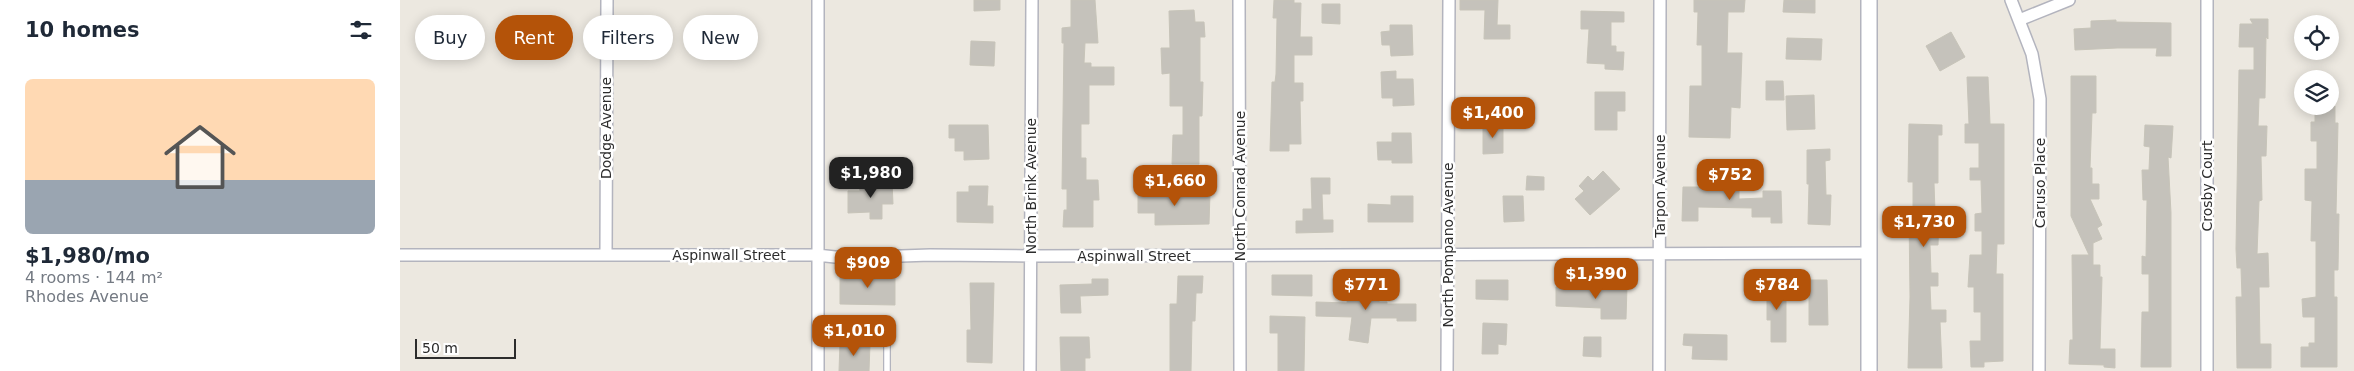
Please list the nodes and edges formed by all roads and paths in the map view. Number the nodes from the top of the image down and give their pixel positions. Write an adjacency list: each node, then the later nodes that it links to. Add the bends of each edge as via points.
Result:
1 (607, 0): 14 (street, Dodge Avenue)
2 (818, 0): 15 (street)
3 (1032, 0): 18 (street, North Brink Avenue)
4 (1239, 0): 19 (street, North Conrad Avenue)
5 (1449, 0): 16 (street, North Pompano Avenue)
6 (1660, 0): 17 (street, Tarpon Avenue)
7 (1868, 0): 12 (street)
8 (2011, 0): 11 (street, Caruso Place)
9 (2069, 0): 11 (street)
10 (2207, 0): 29 (street, Crosby Court)
11 (2019, 20): 28 (street, Caruso Place, via 2032,54 2040,99)
12 (1868, 253): 17 (street, Aspinwall Street); 27 (street)
13 (400, 255): 14 (street, Aspinwall Street)
14 (606, 255): 15 (street, Aspinwall Street)
15 (817, 255): 18 (street, Aspinwall Street, via 844,258); 21 (street)
16 (1448, 255): 17 (street, Aspinwall Street); 19 (street, Aspinwall Street); 25 (street, North Pompano Avenue)
17 (1661, 255): 26 (street, Tarpon Avenue)
18 (1031, 256): 19 (street, Aspinwall Street); 23 (street, North Brink Avenue)
19 (1241, 256): 24 (street, North Conrad Avenue)
20 (886, 324): 22 (lane)
21 (818, 371)
22 (887, 371)
23 (1030, 371)
24 (1240, 371)
25 (1447, 371)
26 (1659, 371)
27 (1869, 371)
28 (2039, 371)
29 (2207, 371)

